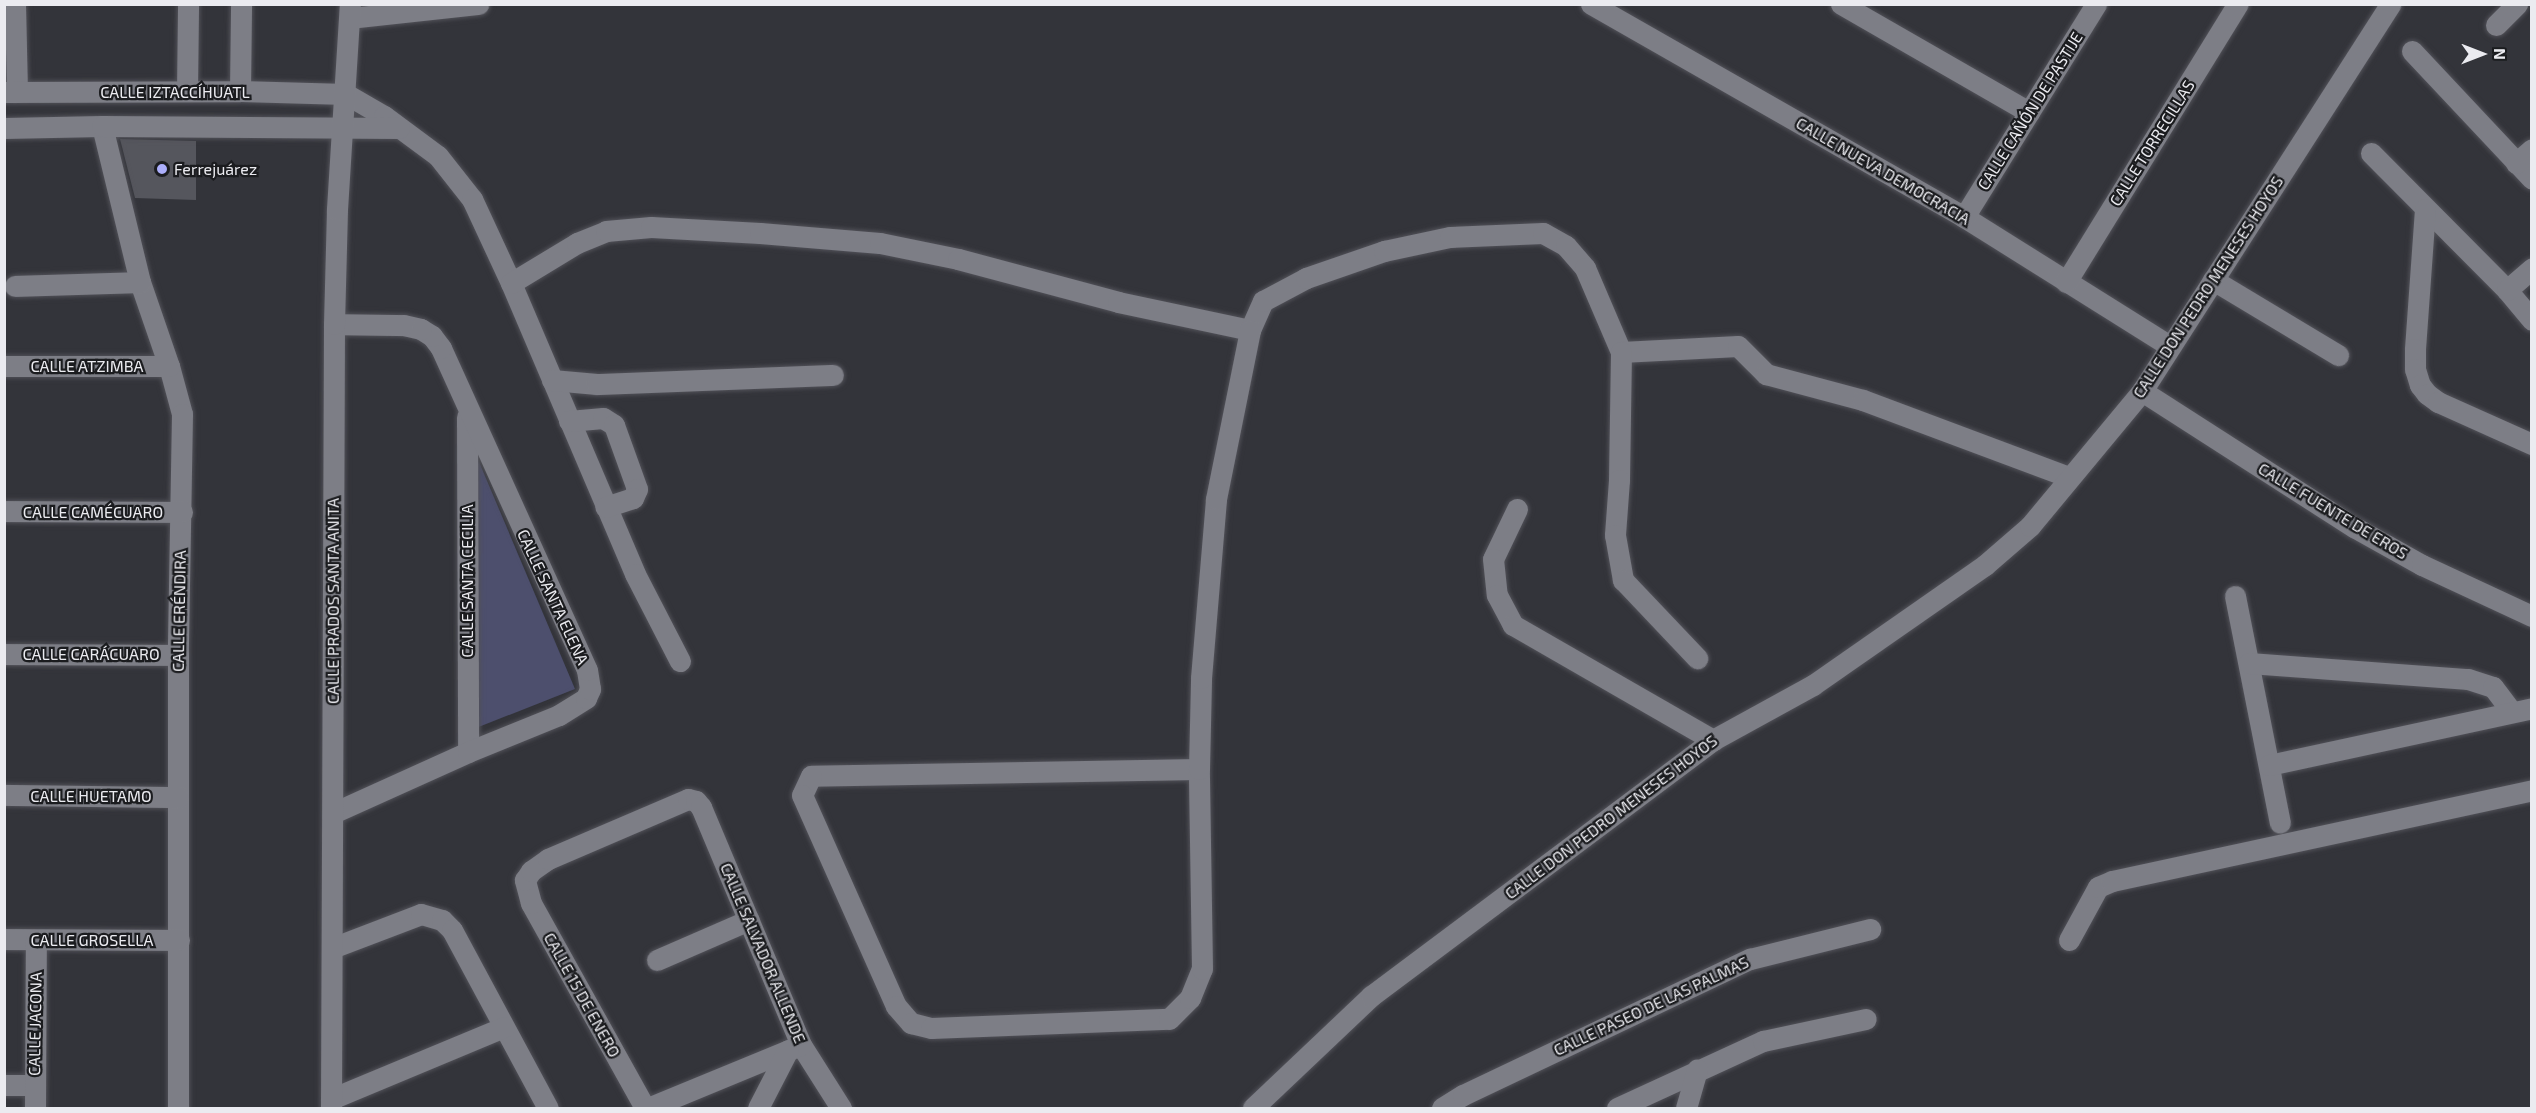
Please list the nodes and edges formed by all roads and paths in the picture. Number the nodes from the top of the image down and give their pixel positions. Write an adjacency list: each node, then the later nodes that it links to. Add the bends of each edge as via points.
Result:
1 (15, 4): 16 (street)
2 (188, 4): 14 (street)
3 (241, 4): 15 (street)
4 (478, 4): 11 (street)
5 (1591, 4): 27 (street, CALLE NUEVA DEMOCRACIA)
6 (1841, 4): 18 (street)
7 (2096, 4): 18 (street, CALLE CAÑÓN DE PASTIJE)
8 (2238, 4): 31 (street, CALLE TORRECILLAS)
9 (2517, 4): 12 (street)
10 (2380, 9): 29 (street, CALLE DON PEDRO MENESES HOYOS)
11 (350, 11): 17 (street, CALLE PRADOS SANTA ANITA)
12 (2496, 25)
13 (2412, 51): 24 (street)
14 (188, 91): 15 (street, CALLE IZTACCÍHUATL); 16 (street, CALLE IZTACCÍHUATL)
15 (240, 91): 17 (street, CALLE IZTACCÍHUATL)
16 (11, 92)
17 (346, 94): 21 (street, CALLE PRADOS SANTA ANITA); 22 (street)
18 (2029, 112): 27 (street, CALLE CAÑÓN DE PASTIJE)
19 (102, 126): 20 (street, CALLE IZTACCÍHUATL); 21 (street, CALLE IZTACCÍHUATL); 30 (street, CALLE ERÉNDIRA)
20 (4, 128)
21 (343, 128): 22 (street, CALLE IZTACCÍHUATL); 36 (street, CALLE PRADOS SANTA ANITA)
22 (399, 128): 32 (street, via 438,156 472,199)
23 (2371, 153): 26 (street)
24 (2524, 156): 25 (street)
25 (2532, 179)
26 (2424, 209): 34 (street); 48 (street, via 2415,350 2420,385 2438,402)
27 (1964, 217): 31 (street, CALLE NUEVA DEMOCRACIA)
28 (2532, 267): 34 (street)
29 (2213, 280): 38 (street, CALLE DON PEDRO MENESES HOYOS); 40 (street)
30 (140, 282): 33 (street); 42 (street, CALLE ERÉNDIRA)
31 (2066, 282): 38 (street, CALLE NUEVA DEMOCRACIA)
32 (511, 283): 37 (street, via 577,243 606,231 651,227 760,233 880,243 1118,303); 44 (street)
33 (15, 286)
34 (2507, 290): 35 (street)
35 (2529, 310)
36 (333, 324): 46 (street, CALLE SANTA ELENA, via 421,329 441,348); 69 (street, CALLE PRADOS SANTA ANITA)
37 (1250, 330): 39 (street, via 1263,301 1306,278 1384,251 1450,237 1543,233 1566,246 1585,268); 65 (street, via 1216,498 1201,678)
38 (2170, 346): 45 (street, CALLE DON PEDRO MENESES HOYOS)
39 (1621, 352): 49 (street, via 1738,346 1766,374 1863,400); 58 (street, via 1615,535 1623,580)
40 (2338, 355)
41 (4, 366): 42 (street, CALLE ATZIMBA)
42 (170, 366): 53 (street, CALLE ERÉNDIRA, via 182,414)
43 (833, 375): 44 (street, via 606,384)
44 (552, 380): 47 (street)
45 (2142, 392): 49 (street, CALLE DON PEDRO MENESES HOYOS); 55 (street, CALLE FUENTE DE EROS, via 2354,527 2422,565)
46 (467, 409): 63 (street, CALLE SANTA CECILIA); 63 (street, CALLE SANTA ELENA, via 587,670 590,688 586,698 559,715)
47 (569, 421): 50 (street); 50 (street, via 603,418 614,425 637,489 633,498)
48 (2532, 444)
49 (2069, 477): 62 (street, CALLE DON PEDRO MENESES HOYOS, via 2030,526 1985,565 1813,685)
50 (605, 507): 59 (street)
51 (1517, 509): 62 (street, via 1493,559 1497,595 1513,625)
52 (4, 511): 53 (street, CALLE CAMÉCUARO)
53 (182, 512): 57 (street, CALLE ERÉNDIRA)
54 (2235, 596): 60 (street)
55 (2532, 616)
56 (4, 654): 57 (street, CALLE CARÁCUARO)
57 (178, 655): 68 (street, CALLE ERÉNDIRA)
58 (1697, 658)
59 (680, 661)
60 (2249, 663): 61 (street, via 2468,679 2493,687); 64 (street)
61 (2522, 710): 64 (street)
62 (1713, 740): 93 (street, CALLE DON PEDRO MENESES HOYOS, via 1371,996)
63 (468, 753): 69 (street, CALLE SANTA ELENA)
64 (2269, 765): 70 (street)
65 (1199, 769): 65 (street, via 811,776 802,795 896,1006 911,1023 931,1028 1168,1018 1190,998 1202,969)
66 (2532, 790): 77 (street, via 2112,881 2098,887)
67 (4, 795): 68 (street, CALLE HUETAMO)
68 (178, 797): 76 (street, CALLE ERÉNDIRA)
69 (333, 813): 78 (street, CALLE PRADOS SANTA ANITA)
70 (2280, 823)
71 (525, 880): 72 (street, CALLE SALVADOR ALLENDE, via 548,859 688,800 696,801); 90 (street, CALLE 15 DE ENERO, via 531,903)
72 (749, 920): 79 (street); 82 (street, CALLE SALVADOR ALLENDE)
73 (1870, 929): 94 (street, CALLE PASEO DE LAS PALMAS, via 1750,959)
74 (4, 939): 75 (street, CALLE GROSELLA)
75 (36, 940): 76 (street, CALLE GROSELLA); 85 (street, CALLE JACONA)
76 (179, 940): 88 (street, CALLE ERÉNDIRA)
77 (2069, 940)
78 (332, 948): 81 (street, via 422,914 442,920 452,930); 86 (street, CALLE PRADOS SANTA ANITA)
79 (657, 960)
80 (1866, 1018): 83 (street, via 1763,1041)
81 (504, 1027): 86 (street); 89 (street)
82 (795, 1047): 90 (street); 91 (street); 92 (street, CALLE SALVADOR ALLENDE)
83 (1697, 1070): 95 (street); 96 (street)
84 (4, 1085): 85 (street)
85 (35, 1085): 87 (street, CALLE JACONA)
86 (331, 1104)
87 (34, 1108)
88 (178, 1108)
89 (548, 1108)
90 (646, 1108)
91 (758, 1108)
92 (841, 1108)
93 (1252, 1108)
94 (1442, 1108)
95 (1617, 1108)
96 (1686, 1108)

